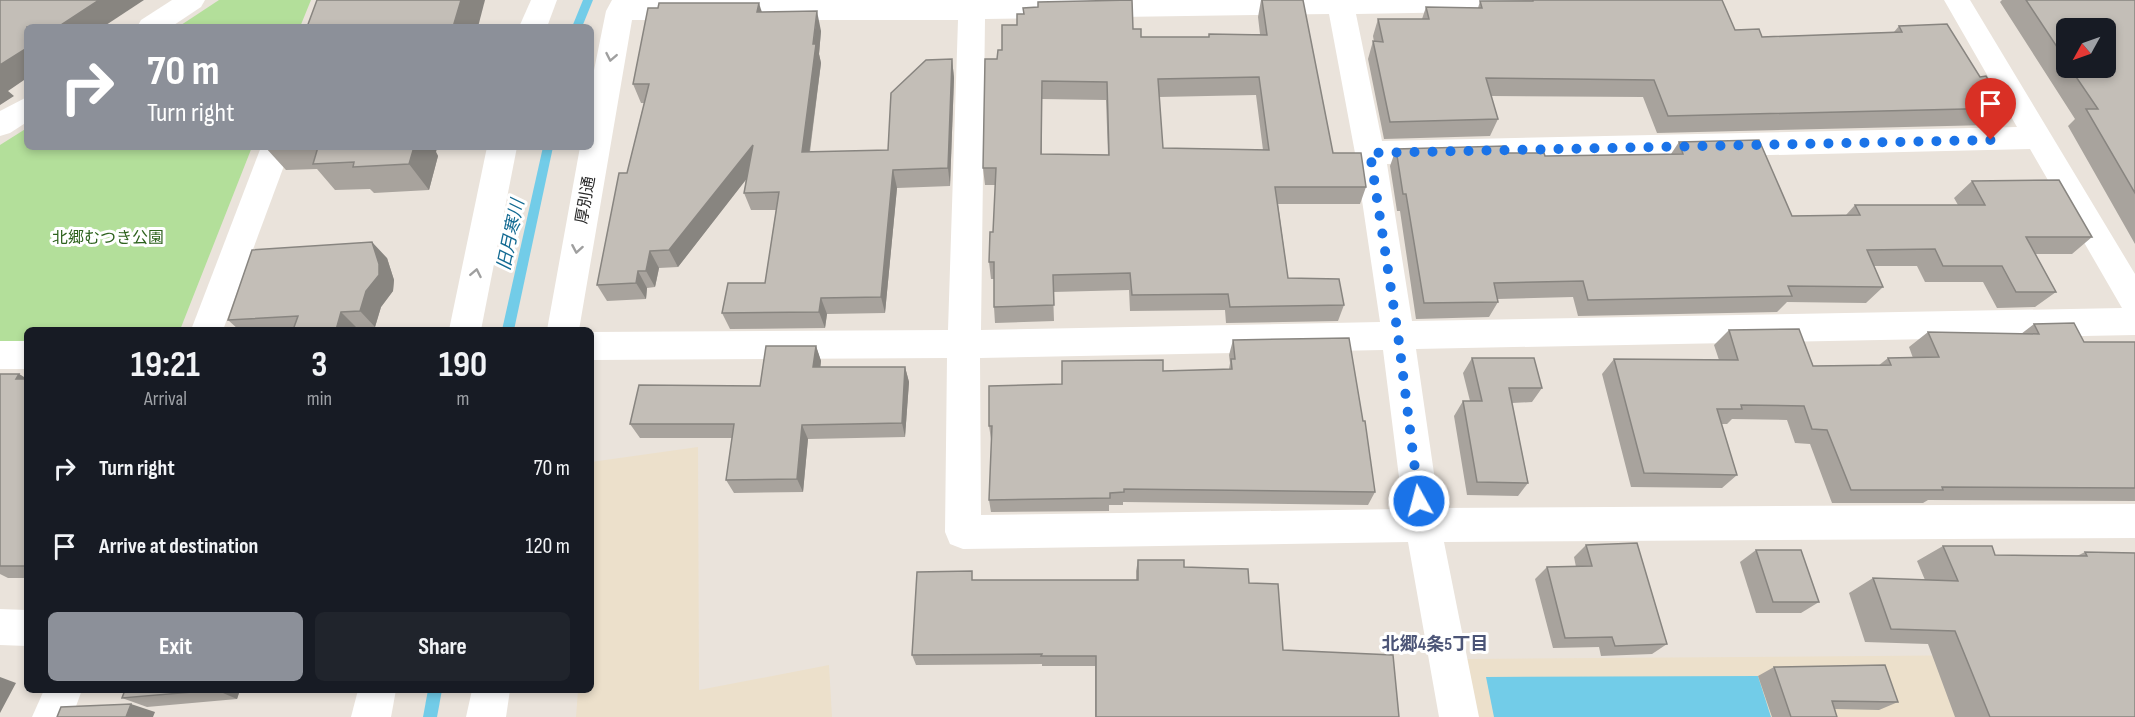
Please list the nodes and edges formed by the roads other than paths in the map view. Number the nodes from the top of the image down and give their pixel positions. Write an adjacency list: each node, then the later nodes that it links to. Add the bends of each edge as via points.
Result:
1 (192, 0): 8 (street)
2 (544, 0): 9 (street)
3 (1957, 0): 12 (street)
4 (1341, 2): 5 (street); 7 (street); 15 (street)
5 (1553, 2)
6 (623, 6): 7 (street); 20 (street, 厚別通, one-way to 20)
7 (972, 10): 22 (street)
8 (156, 24)
9 (534, 24)
10 (24, 110): 11 (street)
11 (0, 125)
12 (2039, 138): 15 (street); 16 (street)
13 (275, 150): 18 (street)
14 (501, 150): 19 (street, one-way to 14)
15 (1370, 153): 21 (street)
16 (2135, 302)
17 (2135, 321): 21 (street)
18 (208, 327)
19 (466, 327)
20 (564, 327)
21 (1398, 335): 22 (street); 27 (street)
22 (964, 344): 23 (street); 27 (street, via 963,532)
23 (594, 346)
24 (24, 355): 25 (street)
25 (0, 356)
26 (2135, 521): 27 (street)
27 (1423, 525): 36 (street)
28 (0, 627): 29 (street)
29 (24, 628)
30 (62, 693): 33 (street)
31 (376, 693): 34 (street)
32 (490, 693): 35 (street)
33 (52, 717)
34 (371, 717)
35 (486, 717)
36 (1459, 717)

